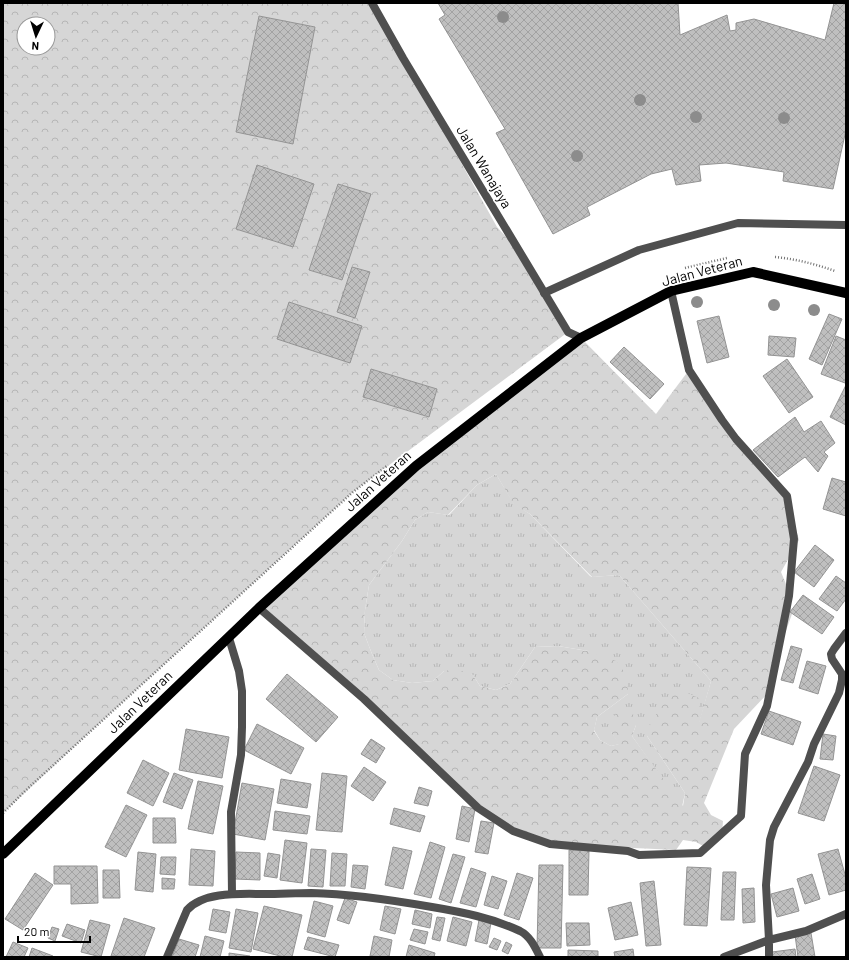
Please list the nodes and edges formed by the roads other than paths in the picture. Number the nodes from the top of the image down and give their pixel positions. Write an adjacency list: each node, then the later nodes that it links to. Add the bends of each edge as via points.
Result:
1 (372, 3): 4 (street, Jalan Wanajaya)
2 (846, 225): 4 (street, via 738,224 639,250)
3 (671, 291): 5 (main road, Jalan Veteran, via 753,272); 6 (main road, Jalan Veteran); 7 (street, via 689,370 733,435 787,496 794,539 789,596 767,706 745,754 741,816 700,853 639,855 628,851 550,844 513,831 478,808 364,699)
4 (544, 292): 6 (street, Jalan Wanajaya, via 568,332)
5 (846, 293)
6 (581, 338): 7 (main road, Jalan Veteran, via 416,466)
7 (259, 608): 9 (main road, Jalan Veteran)
8 (846, 633): 13 (street, via 831,654 842,674 839,693 770,840 766,885)
9 (229, 638): 10 (main road, Jalan Veteran); 11 (street, via 242,691 241,755 230,812)
10 (3, 854)
11 (232, 894): 14 (street, via 192,904 187,910); 15 (street, via 311,893 386,899 452,911 492,920 520,931 528,937)
12 (846, 914): 13 (street, via 806,931)
13 (769, 940): 16 (street); 17 (street)
14 (168, 957)
15 (540, 957)
16 (724, 957)
17 (769, 957)

